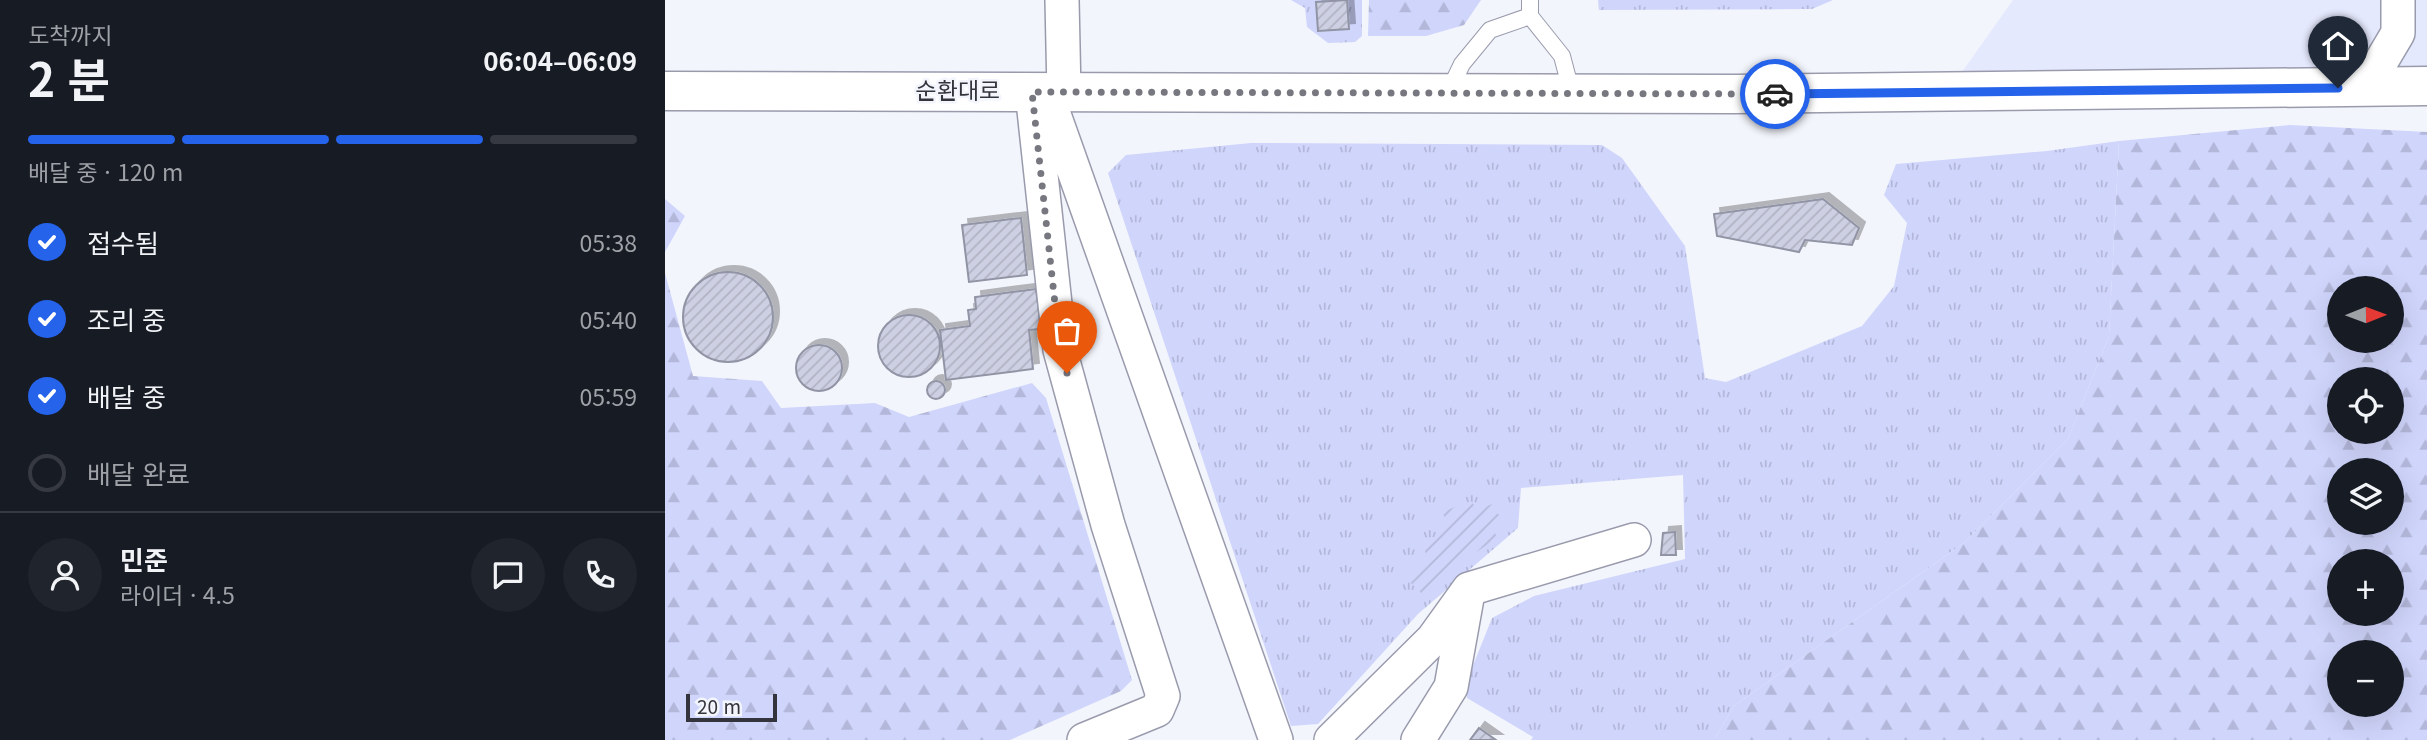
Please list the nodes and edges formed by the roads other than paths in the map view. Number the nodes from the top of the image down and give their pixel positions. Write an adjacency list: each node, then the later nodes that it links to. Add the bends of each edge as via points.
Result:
1 (1062, 0): 7 (street)
2 (2398, 0): 5 (street, via 2398,33)
3 (1530, 8): 8 (lane, via 1490,30 1462,64); 9 (lane, via 1562,56)
4 (2427, 86): 5 (street, 순환대로)
5 (2366, 87): 9 (street, 순환대로)
6 (665, 91): 7 (street, 순환대로)
7 (1047, 92): 8 (street, 순환대로); 12 (street, via 1060,350 1108,525 1163,696 1157,710); 13 (street)
8 (1447, 94): 9 (street, 순환대로)
9 (1572, 94)
10 (1635, 540): 11 (street)
11 (1469, 589): 14 (street, via 1433,639); 15 (street, via 1451,687)
12 (1084, 740)
13 (1276, 740)
14 (1331, 740)
15 (1418, 740)

